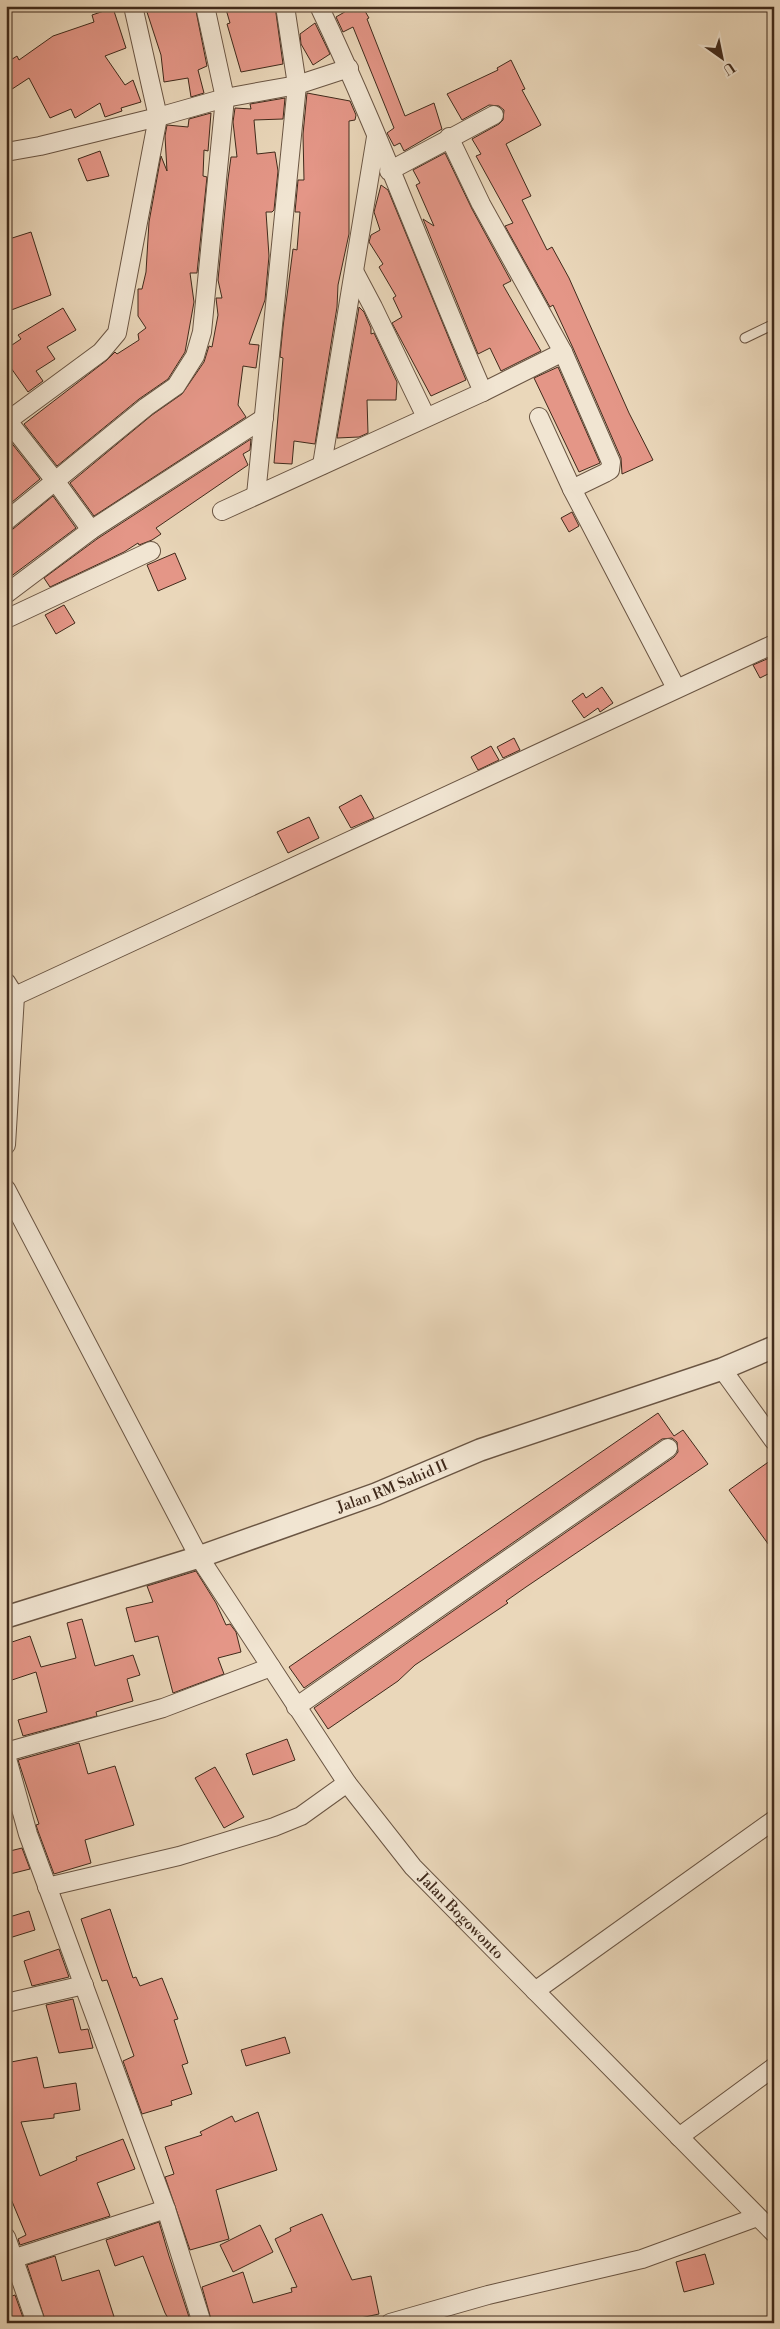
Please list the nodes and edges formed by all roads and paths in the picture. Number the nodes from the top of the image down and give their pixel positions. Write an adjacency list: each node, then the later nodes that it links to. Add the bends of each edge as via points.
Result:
1 (133, 6): 9 (street)
2 (205, 6): 7 (street)
3 (285, 6): 6 (street)
4 (319, 6): 5 (street)
5 (349, 68): 6 (street); 10 (street)
6 (297, 85): 7 (street); 21 (street)
7 (225, 98): 9 (street); 24 (street, via 202,332 196,356 176,386)
8 (494, 114): 11 (street)
9 (158, 118): 12 (street); 22 (street, via 117,333 101,352)
10 (376, 136): 13 (street); 14 (street)
11 (449, 138): 13 (street); 17 (street)
12 (6, 152)
13 (390, 170): 18 (street)
14 (355, 273): 19 (street); 23 (street)
15 (774, 324): 16 (lane)
16 (745, 338)
17 (563, 352): 18 (street); 25 (street, via 611,462 610,470)
18 (484, 392): 19 (street)
19 (426, 417): 23 (street)
20 (538, 417): 25 (street)
21 (264, 418): 26 (street); 29 (street)
22 (7, 419): 24 (street)
23 (322, 466): 26 (street)
24 (56, 482): 28 (street); 29 (street)
25 (572, 489): 34 (street)
26 (256, 495): 27 (street)
27 (222, 511)
28 (6, 521)
29 (91, 530): 31 (street)
30 (151, 551): 32 (street)
31 (6, 594)
32 (6, 619)
33 (774, 644): 34 (street)
34 (676, 688): 35 (street)
35 (10, 989): 36 (street)
36 (6, 1145)
37 (6, 1189): 42 (street, Jalan Bogowonto)
38 (774, 1348): 39 (street, Jalan RM Sahid II)
39 (722, 1369): 40 (street); 42 (street, Jalan RM Sahid II, via 480,1450 376,1494)
40 (774, 1441)
41 (668, 1448): 45 (street)
42 (199, 1557): 43 (street, Jalan RM Sahid II); 44 (street, Jalan Bogowonto)
43 (6, 1617)
44 (270, 1667): 45 (street, Jalan Bogowonto); 46 (street, via 163,1708)
45 (296, 1708): 47 (street, Jalan Bogowonto)
46 (6, 1754): 49 (street, via 28,1834)
47 (347, 1783): 49 (street, via 301,1816 274,1827 179,1856); 51 (street, Jalan Bogowonto, via 413,1867)
48 (774, 1820): 51 (street)
49 (47, 1887): 50 (street)
50 (84, 1985): 52 (street); 55 (street)
51 (535, 1991): 54 (street, Jalan Bogowonto)
52 (6, 2003)
53 (774, 2067): 54 (street)
54 (678, 2137): 56 (street, Jalan Bogowonto)
55 (166, 2209): 59 (street); 61 (street)
56 (757, 2217): 57 (street, Jalan Bogowonto); 62 (street, via 642,2259 488,2295)
57 (774, 2233)
58 (6, 2237): 59 (street)
59 (10, 2260): 60 (street)
60 (36, 2323)
61 (202, 2323)
62 (390, 2323)

